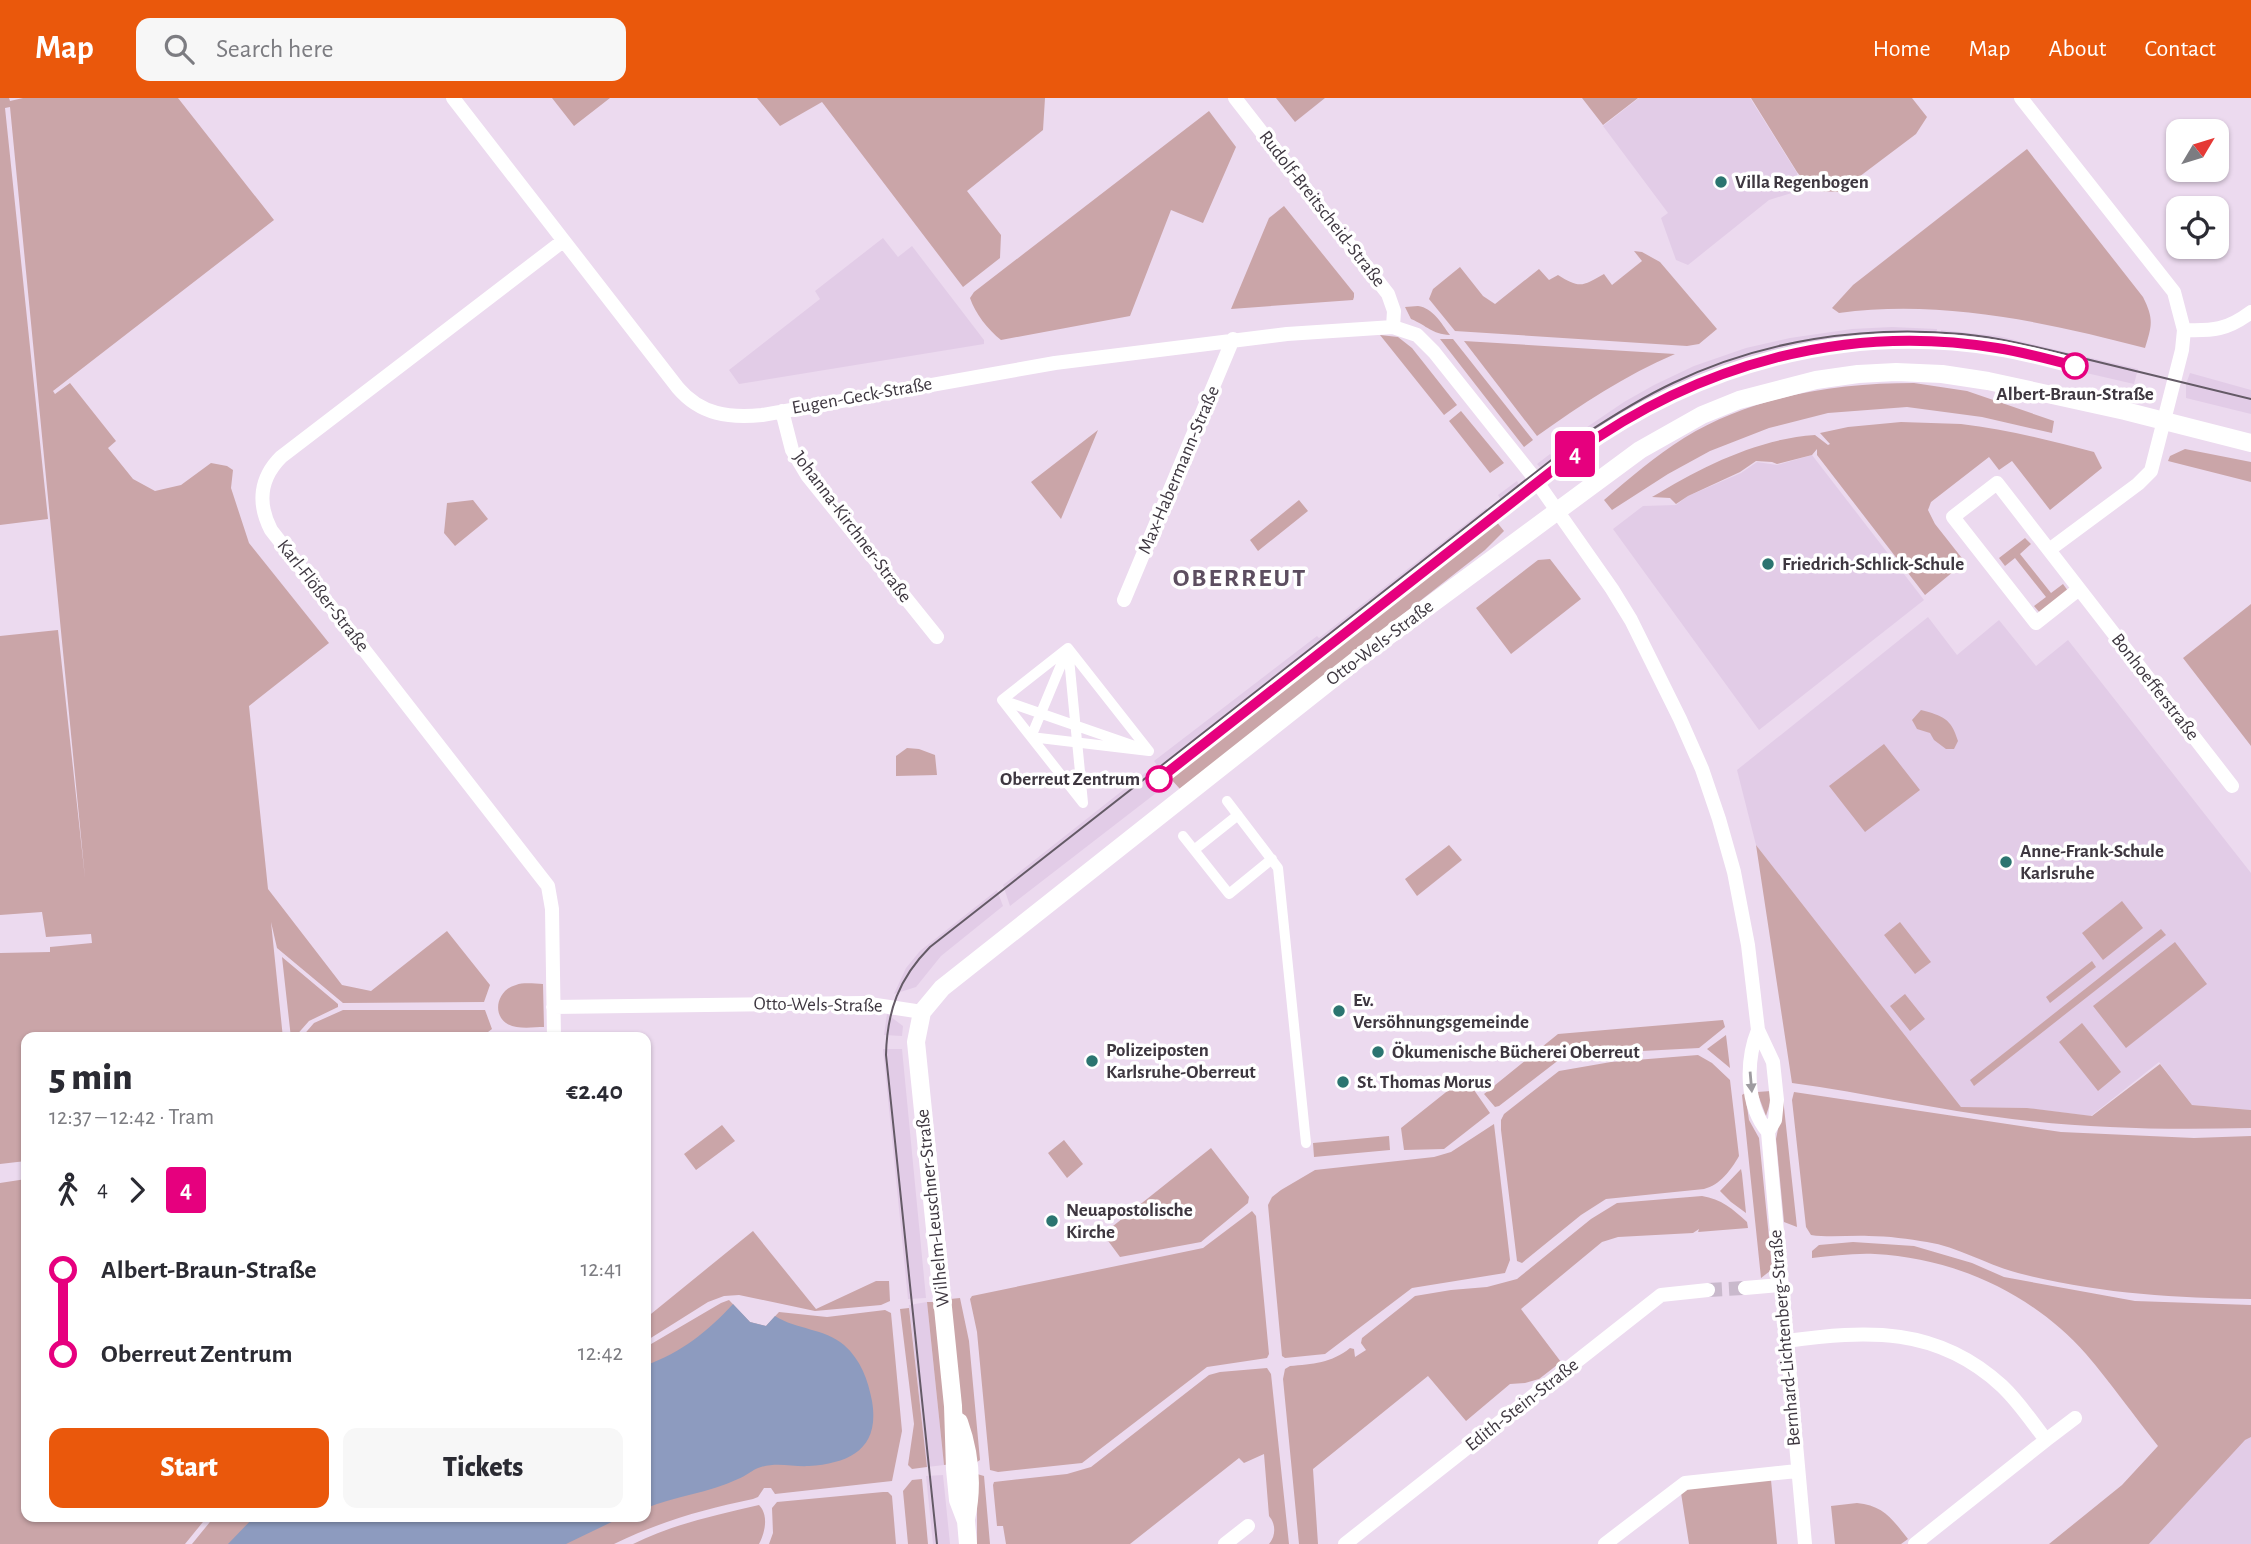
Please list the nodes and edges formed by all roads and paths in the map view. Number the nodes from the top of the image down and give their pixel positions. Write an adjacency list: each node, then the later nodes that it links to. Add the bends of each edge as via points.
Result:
1 (453, 98): 4 (street, Eugen-Geck-Straße)
2 (1234, 98): 6 (street, Rudolf-Breitscheid-Straße, via 1388,294)
3 (2021, 98): 7 (street, via 2174,292)
4 (563, 241): 9 (street, Eugen-Geck-Straße, via 687,398 706,410 732,417); 30 (street, Karl-Flößer-Straße, via 281,457 268,474 262,497 271,530 544,879 552,909)
5 (2251, 312): 7 (street, via 2224,328)
6 (1394, 327): 8 (street, Eugen-Geck-Straße); 12 (street, Eugen-Geck-Straße, via 1417,335 1434,352)
7 (2183, 330): 10 (street)
8 (1233, 339): 9 (street, Eugen-Geck-Straße, via 1055,363); 15 (street, Max-Habermann-Straße)
9 (782, 411): 16 (street, Johanna-Kirchner-Straße, via 792,450 807,475)
10 (2164, 421): 11 (street, Otto-Wels-Straße); 12 (street, Otto-Wels-Straße, via 1942,374 1896,372 1816,380 1702,415 1640,450); 13 (street, via 2151,471)
11 (2251, 443)
12 (1557, 511): 31 (street, Otto-Wels-Straße, via 1130,837 942,988); 32 (street, Bernhard-Lichtenberg-Straße, via 1631,620 1702,769 1734,872)
13 (2049, 550): 14 (street, Bonhoefferstraße); 14 (street, Bonhoefferstraße, via 1997,483 1952,517 2036,623)
14 (2079, 589): 24 (street, Bonhoefferstraße)
15 (1124, 600)
16 (937, 637)
17 (1068, 648): 18 (street); 19 (street); 20 (street); 23 (street)
18 (1002, 700): 19 (street); 21 (street)
19 (1041, 713): 20 (street); 21 (street)
20 (1075, 725): 22 (street); 23 (street)
21 (1031, 737): 22 (street); 22 (street, via 1083,803)
22 (1077, 742): 23 (street)
23 (1149, 751)
24 (2232, 786)
25 (1227, 801): 26 (street)
26 (1238, 815): 28 (street); 29 (street)
27 (1183, 836): 28 (street)
28 (1194, 850): 29 (street, via 1228,894)
29 (1268, 867): 35 (street, via 1278,868)
30 (553, 1007): 31 (street, Otto-Wels-Straße, via 863,1003); 33 (street, Karl-Flößer-Straße)
31 (922, 1012): 44 (street, Wilhelm-Leuschner-Straße, via 916,1042 953,1406 958,1500)
32 (1758, 1030): 34 (street, Bernhard-Lichtenberg-Straße, via 1773,1062 1777,1100); 34 (street, Bernhard-Lichtenberg-Straße, one-way to 34, via 1750,1060 1751,1088 1759,1122)
33 (554, 1032)
34 (1768, 1132): 36 (street, Bernhard-Lichtenberg-Straße)
35 (1306, 1143)
36 (1781, 1285): 37 (street); 39 (street, Bernhard-Lichtenberg-Straße)
37 (1745, 1288)
38 (1708, 1290): 46 (street, Edith-Stein-Straße, via 1661,1295)
39 (1786, 1340): 41 (street, via 1893,1334 1946,1349 2003,1387); 42 (street, Bernhard-Lichtenberg-Straße)
40 (2075, 1418): 41 (street)
41 (2046, 1440): 49 (street)
42 (1797, 1471): 47 (street, via 1685,1483); 48 (street, Bernhard-Lichtenberg-Straße)
43 (1248, 1526): 45 (street)
44 (968, 1544)
45 (1225, 1544)
46 (1345, 1544)
47 (1605, 1544)
48 (1805, 1544)
49 (1914, 1544)

